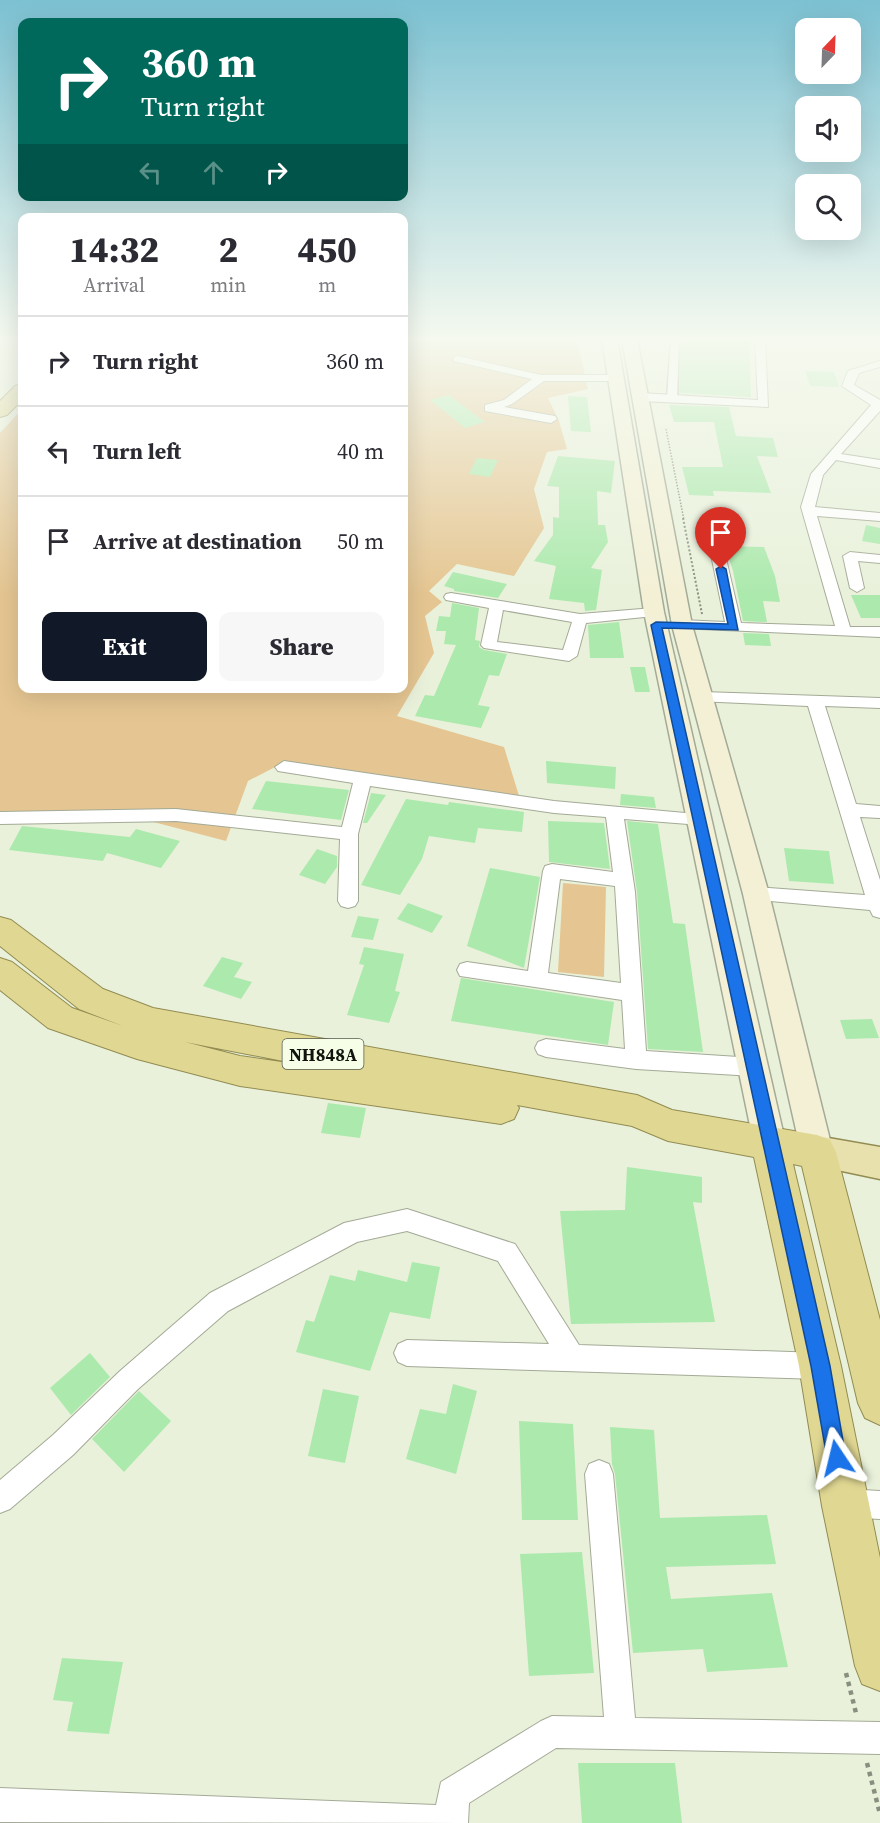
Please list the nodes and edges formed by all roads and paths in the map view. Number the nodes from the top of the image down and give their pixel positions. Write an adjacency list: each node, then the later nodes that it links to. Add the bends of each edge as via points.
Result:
1 (623, 424): 14 (main road)
2 (645, 424): 15 (main road)
3 (862, 424): 4 (street)
4 (833, 456): 5 (street); 6 (street, via 817,474)
5 (880, 464)
6 (809, 511): 7 (street); 17 (street)
7 (880, 517)
8 (717, 550): 16 (street)
9 (880, 559): 10 (street, via 850,556)
10 (857, 588)
11 (451, 597): 12 (street)
12 (497, 605): 13 (street); 13 (street, via 489,645 569,656)
13 (580, 619): 14 (street)
14 (655, 619): 15 (main road); 28 (main road)
15 (682, 625): 16 (street); 19 (main road)
16 (734, 627): 17 (street)
17 (844, 631): 18 (street)
18 (880, 632)
19 (702, 697): 20 (street); 31 (main road)
20 (815, 702): 21 (street); 24 (street)
21 (880, 703)
22 (284, 767): 23 (street)
23 (363, 779): 25 (street); 29 (street)
24 (849, 810): 26 (street); 33 (street)
25 (614, 812): 28 (street); 30 (street)
26 (880, 812)
27 (0, 818): 29 (street, via 176,815)
28 (701, 819): 41 (main road)
29 (349, 834): 32 (street)
30 (624, 880): 37 (street, via 552,871); 38 (street)
31 (756, 894): 33 (street); 44 (main road)
32 (348, 902)
33 (879, 906)
34 (0, 929): 42 (highway, NH848A, via 91,999 151,1022 637,1111)
35 (0, 970): 42 (highway, NH848A, via 60,1018 136,1045 240,1071 471,1102 637,1130)
36 (466, 970): 37 (street)
37 (537, 980): 38 (street)
38 (632, 993): 40 (street)
39 (546, 1048): 40 (street)
40 (636, 1060): 41 (street)
41 (754, 1067): 43 (main road)
42 (668, 1125): 43 (highway, NH848A)
43 (770, 1145): 44 (highway); 48 (highway)
44 (817, 1152): 45 (main road); 49 (highway)
45 (880, 1163)
46 (407, 1353): 47 (street)
47 (572, 1358): 48 (street); 51 (street, via 506,1252 407,1220 353,1231 219,1302)
48 (820, 1366): 52 (highway)
49 (880, 1402)
50 (599, 1474): 54 (street)
51 (0, 1499)
52 (857, 1505): 53 (highway)
53 (879, 1661)
54 (621, 1734): 55 (street); 58 (street, via 552,1732 453,1794)
55 (880, 1738)
56 (0, 1805): 57 (street)
57 (81, 1815): 58 (street)
58 (451, 1822)

